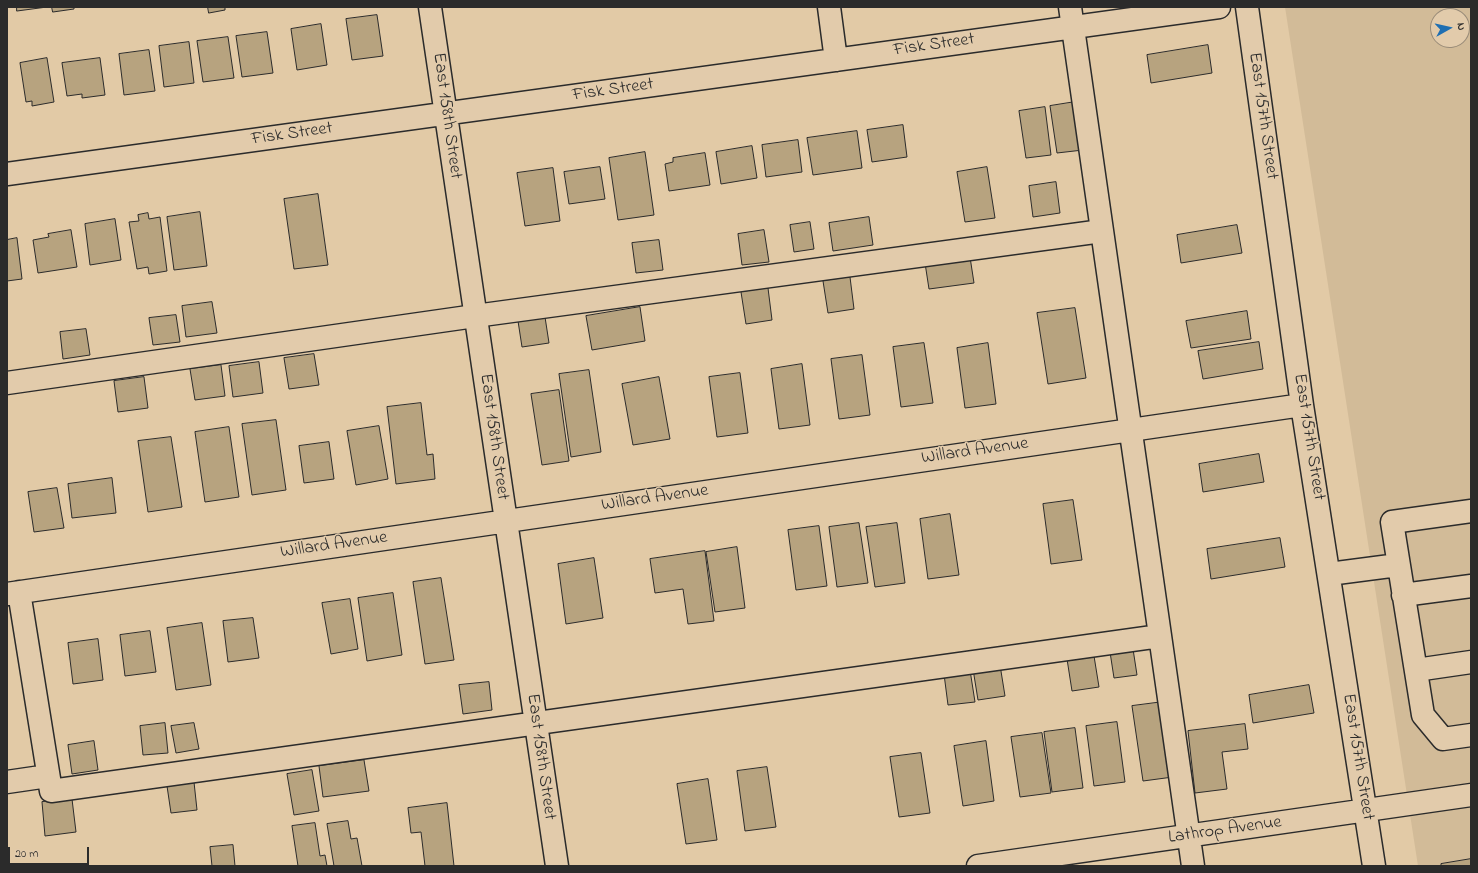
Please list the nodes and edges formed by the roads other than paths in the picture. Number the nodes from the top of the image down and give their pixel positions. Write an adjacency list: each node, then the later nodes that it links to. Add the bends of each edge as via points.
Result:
1 (430, 7): 7 (street, East 158th Street)
2 (829, 7): 6 (street)
3 (1219, 7): 5 (street, Fisk Street)
4 (1247, 7): 12 (street, East 157th Street)
5 (1072, 17): 6 (street, Fisk Street); 9 (street)
6 (836, 60): 7 (street, Fisk Street)
7 (446, 114): 8 (street, Fisk Street); 10 (street, East 158th Street)
8 (7, 174)
9 (1102, 231): 10 (street); 13 (street)
10 (475, 316): 11 (street); 15 (street, East 158th Street)
11 (7, 383)
12 (1302, 405): 13 (street, Willard Avenue); 17 (street, East 157th Street)
13 (1131, 430): 15 (street, Willard Avenue); 21 (street)
14 (1471, 511): 16 (street, via 1392,522)
15 (506, 521): 19 (street, Willard Avenue); 24 (street, East 158th Street)
16 (1398, 565): 17 (street); 20 (street)
17 (1329, 574): 29 (street, East 157th Street)
18 (1471, 586): 20 (street)
19 (13, 593): 26 (street)
20 (1403, 595): 23 (street)
21 (1160, 636): 24 (street); 30 (street)
22 (1471, 662): 23 (street)
23 (1416, 670): 25 (street, via 1423,715 1443,739)
24 (535, 723): 26 (street, via 51,791); 31 (street, East 158th Street)
25 (1471, 735)
26 (48, 776): 27 (street)
27 (7, 782)
28 (1471, 795): 29 (street, Lathrop Avenue)
29 (1366, 810): 30 (street, Lathrop Avenue); 34 (street, East 157th Street)
30 (1189, 836): 32 (street, Lathrop Avenue); 33 (street)
31 (557, 866)
32 (978, 866)
33 (1193, 866)
34 (1374, 866)

